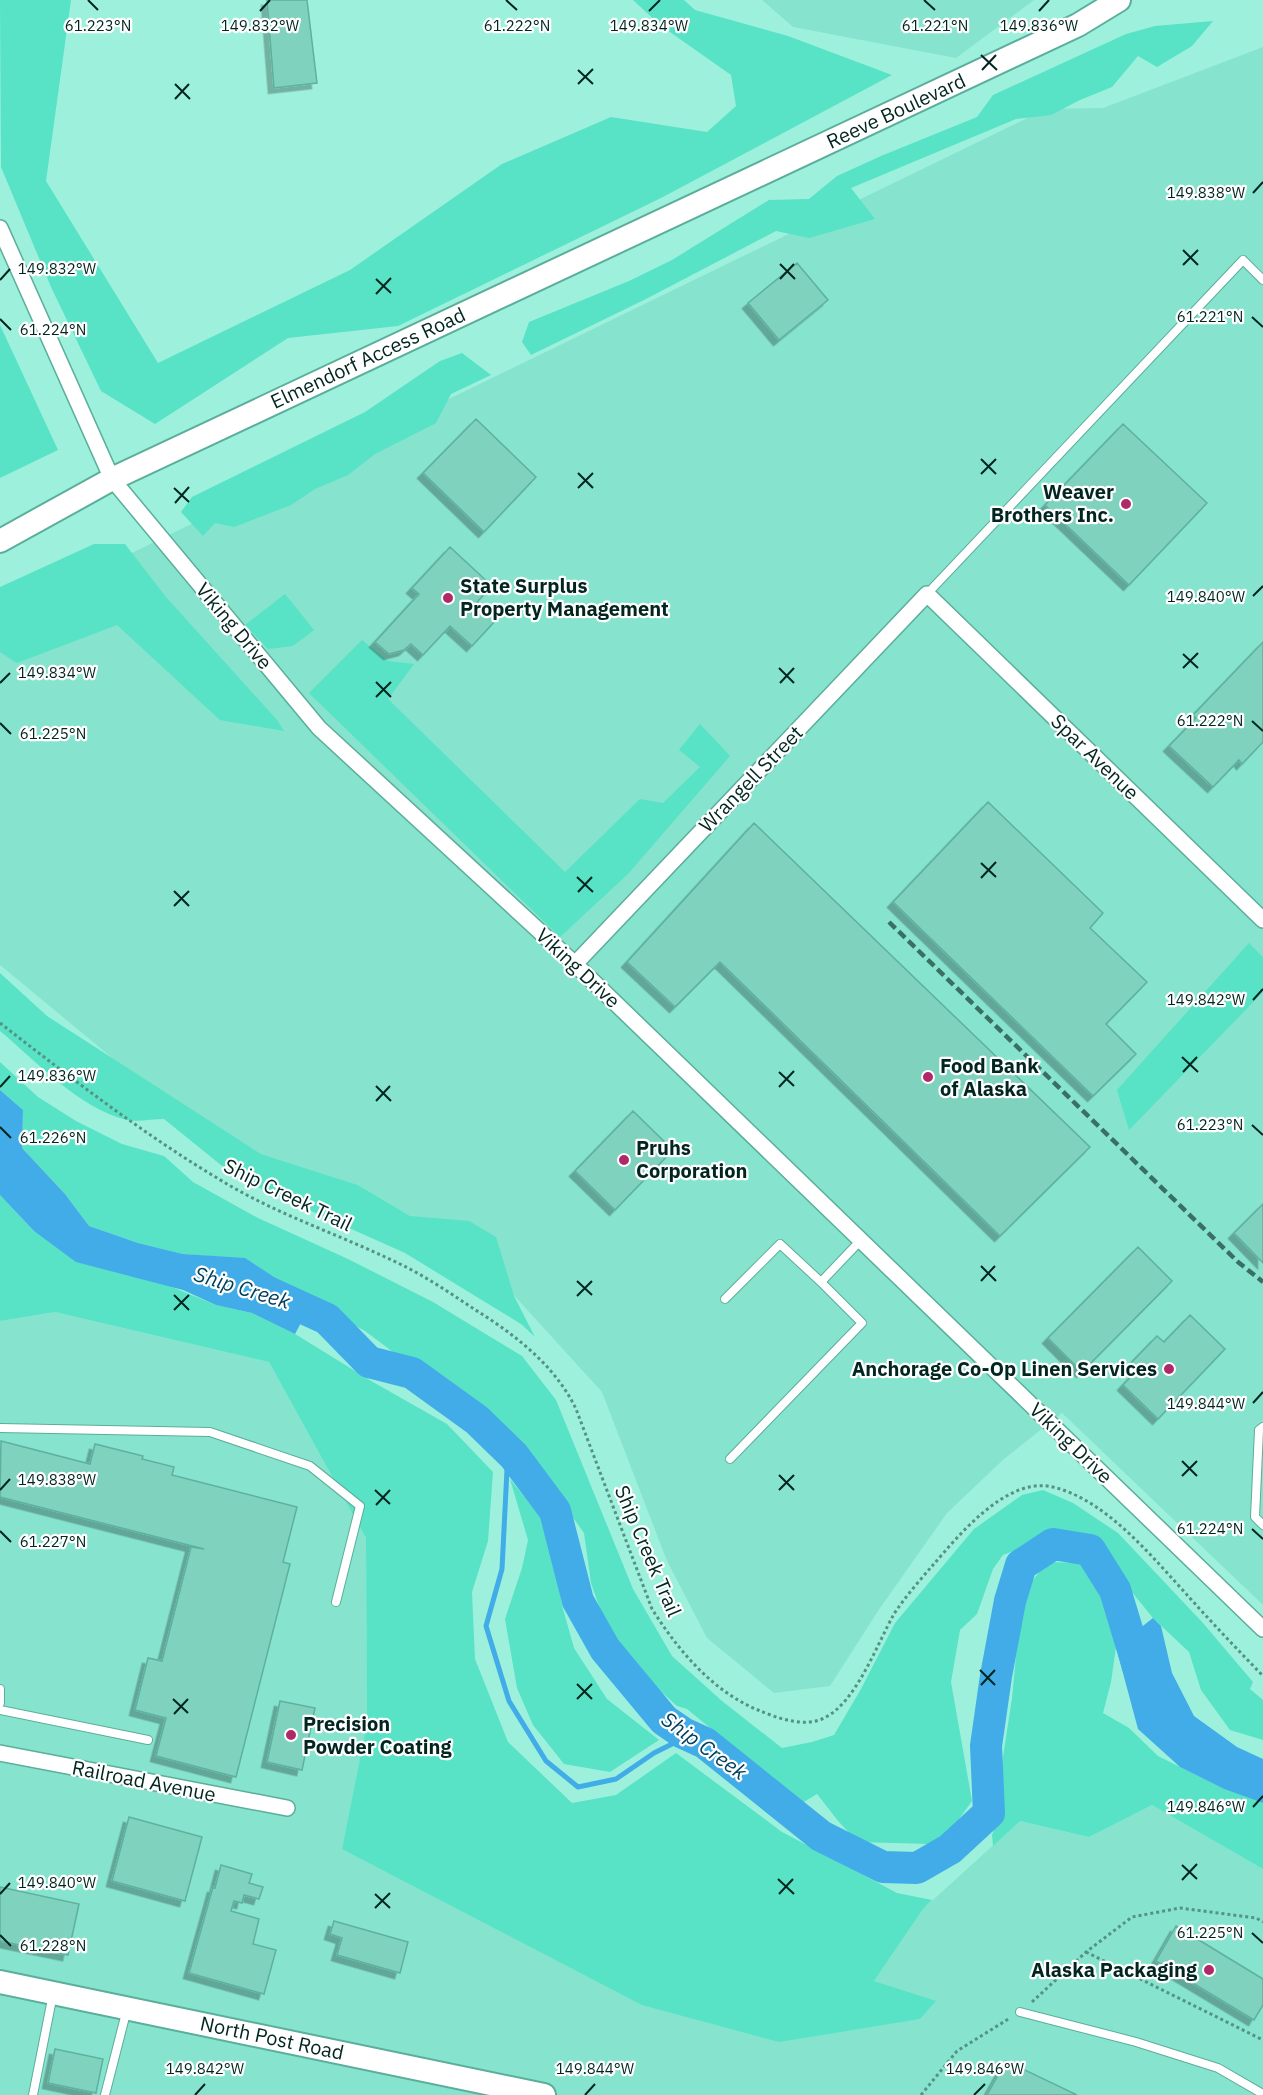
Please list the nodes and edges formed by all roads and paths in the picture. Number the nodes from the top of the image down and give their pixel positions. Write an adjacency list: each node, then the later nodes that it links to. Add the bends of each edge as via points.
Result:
1 (1119, 0): 2 (street, Reeve Boulevard, via 1078,25)
2 (737, 187): 5 (street, Elmendorf Access Road)
3 (0, 228): 5 (street, Viking Drive)
4 (1263, 280): 7 (lane, via 1243,260)
5 (112, 478): 6 (street, Elmendorf Access Road); 9 (street, Viking Drive, via 319,728)
6 (2, 540)
7 (927, 594): 8 (street, Spar Avenue); 9 (street, Wrangell Street)
8 (1263, 920)
9 (575, 964): 11 (street, Viking Drive)
10 (0, 1023): 20 (path, Ship Creek Trail, via 111,1109 216,1177 262,1203 401,1265 499,1324 533,1352 556,1376 576,1409 652,1609 668,1634 704,1674 748,1706 805,1722 831,1714 854,1688 900,1605 967,1525 1009,1496 1032,1487 1051,1486 1066,1492 1115,1522)
11 (861, 1240): 12 (lane); 19 (street, Viking Drive)
12 (821, 1282): 13 (lane, via 780,1244); 16 (lane, via 862,1323)
13 (726, 1299)
14 (1263, 1427): 17 (lane, via 1259,1430 1255,1517)
15 (0, 1428): 18 (lane, via 210,1432 310,1466 360,1506)
16 (730, 1459)
17 (1263, 1525)
18 (336, 1602)
19 (1263, 1629)
20 (1263, 1676)
21 (0, 1689): 22 (lane)
22 (0, 1703)
23 (0, 1710): 24 (lane)
24 (148, 1740)
25 (0, 1753): 26 (street, Railroad Avenue)
26 (287, 1808)
27 (1263, 1922): 28 (path, via 1180,1908 1132,1917)
28 (1086, 1952): 32 (path); 33 (path)
29 (0, 1982): 30 (street, North Post Road)
30 (53, 1993): 31 (street, North Post Road); 35 (lane)
31 (127, 2008): 36 (lane); 37 (street, North Post Road)
32 (1020, 2012): 34 (lane, via 1218,2068); 38 (path, via 957,2051)
33 (1263, 2040)
34 (1263, 2094)
35 (33, 2095)
36 (105, 2095)
37 (544, 2095)
38 (921, 2095)

